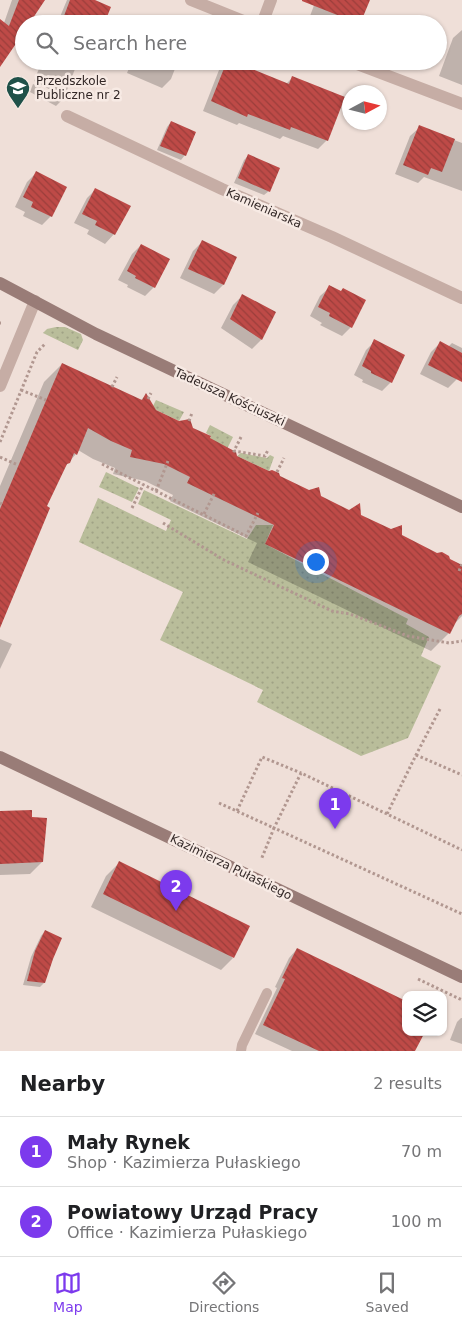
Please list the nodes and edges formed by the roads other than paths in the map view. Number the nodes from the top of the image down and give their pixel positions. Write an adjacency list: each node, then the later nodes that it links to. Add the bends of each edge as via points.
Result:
1 (191, 0): 3 (street)
2 (271, 0): 4 (street)
3 (228, 15)
4 (265, 15)
5 (373, 70): 6 (street)
6 (462, 104)
7 (67, 116): 9 (street, Kamieniarska)
8 (0, 283): 10 (street, Tadeusza Kościuszki)
9 (462, 298)
10 (35, 301): 11 (street); 12 (street, Tadeusza Kościuszki, via 96,334)
11 (0, 386)
12 (462, 507)
13 (0, 757): 14 (street, Kazimierza Pułaskiego)
14 (462, 978)
15 (267, 994): 16 (lane)
16 (241, 1051)

